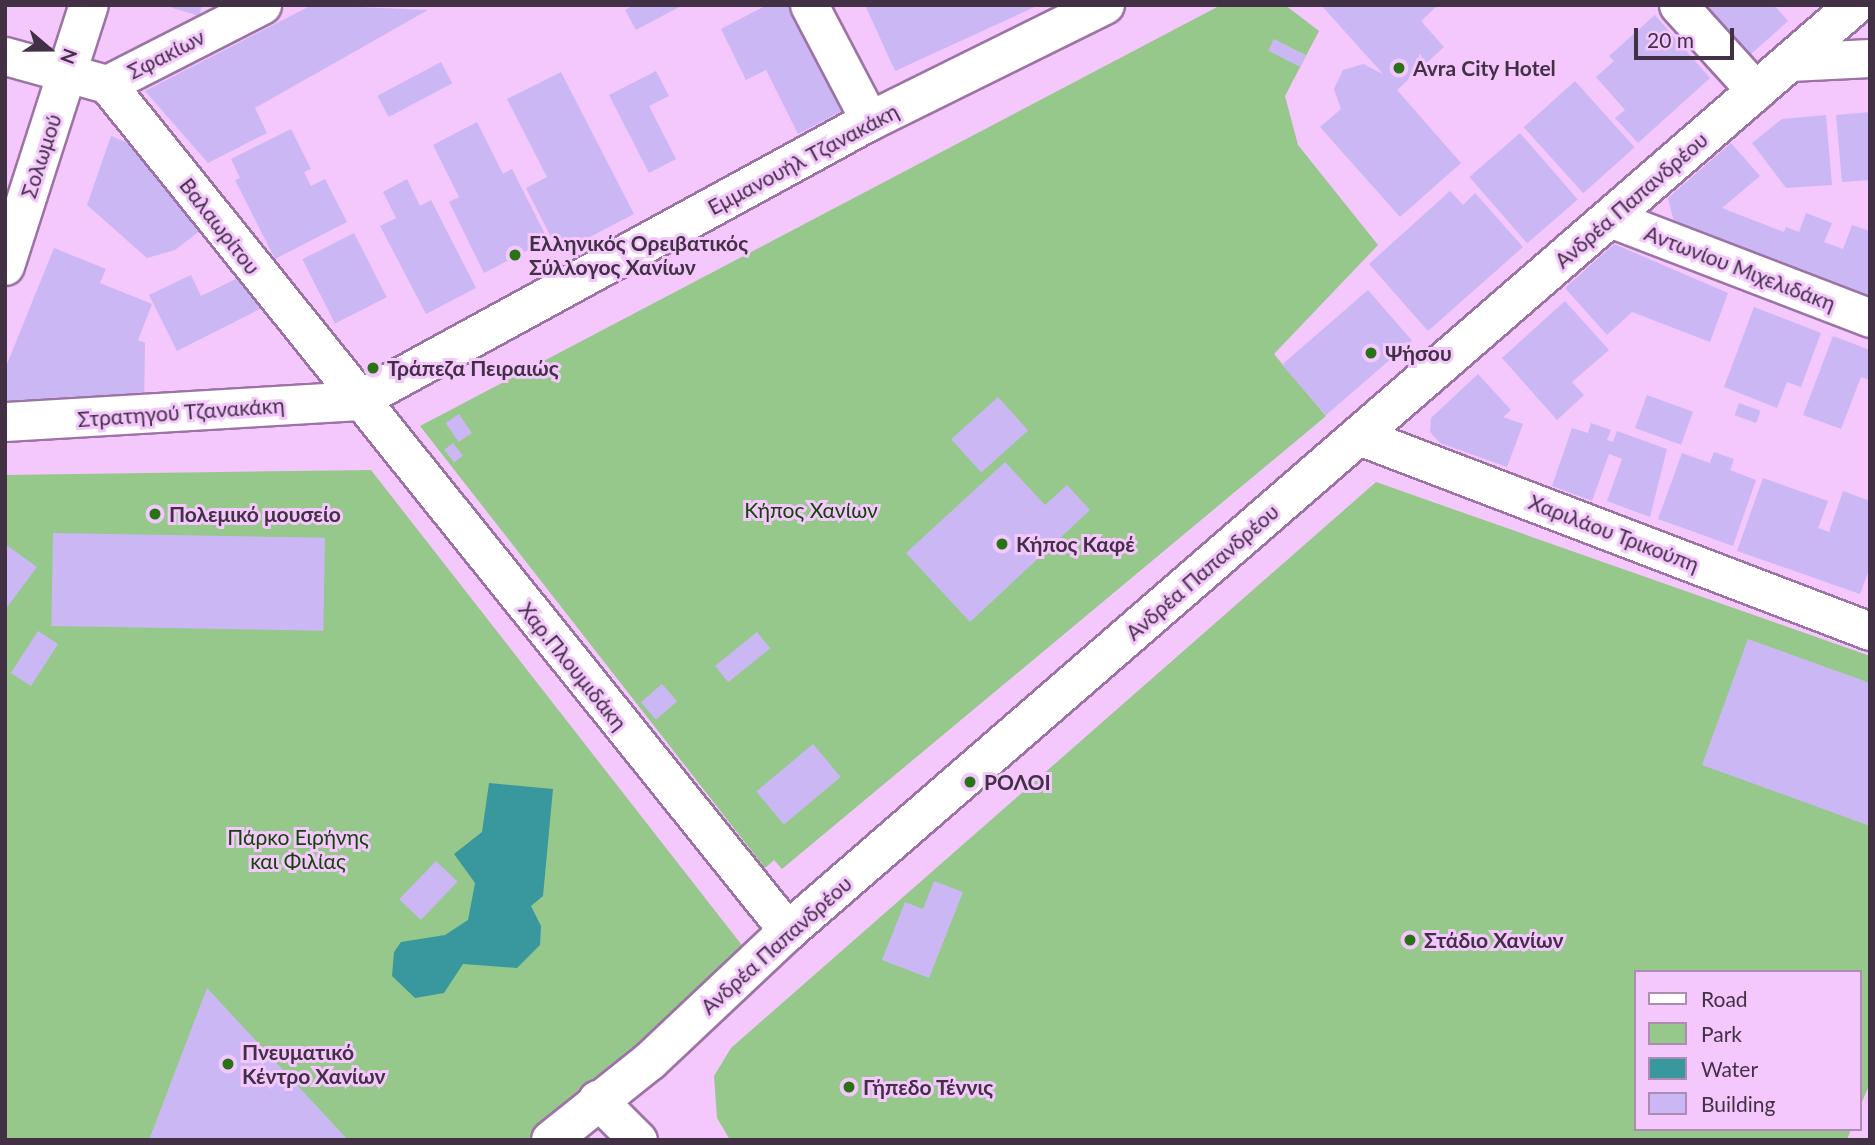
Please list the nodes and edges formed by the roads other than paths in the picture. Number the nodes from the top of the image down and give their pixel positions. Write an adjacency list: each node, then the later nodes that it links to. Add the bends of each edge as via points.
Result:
1 (89, 5): 10 (main road, Σολωμού)
2 (262, 5): 11 (street, Σφακίων)
3 (809, 5): 13 (street)
4 (1105, 5): 13 (main road, Εμμανουήλ Τζανακάκη)
5 (1678, 5): 12 (street)
6 (1855, 5): 9 (main road, Ανδρέα Παπανδρέου)
7 (5, 56): 10 (street)
8 (1870, 58): 9 (street)
9 (1790, 62): 12 (main road, Ανδρέα Παπανδρέου)
10 (68, 74): 11 (street); 15 (main road, Σολωμού)
11 (107, 85): 17 (street, Βαλαωρίτου)
12 (1756, 91): 14 (main road, Ανδρέα Παπανδρέου)
13 (870, 121): 17 (main road, Εμμανουήλ Τζανακάκη)
14 (1610, 218): 16 (street, Αντωνίου Μιχελιδάκη); 19 (main road, Ανδρέα Παπανδρέου)
15 (5, 266)
16 (1870, 318)
17 (357, 401): 18 (main road, Στρατηγού Τζανακάκη); 21 (street, Χαρ.Πλουμιδάκη)
18 (5, 422)
19 (1359, 436): 20 (street, Χαριλάου Τρικούπη); 21 (main road, Ανδρέα Παπανδρέου)
20 (1870, 631)
21 (788, 931): 22 (main road, Ανδρέα Παπανδρέου, via 650,1061)
22 (597, 1099): 23 (main road, Ανδρέα Παπανδρέου); 24 (street)
23 (551, 1140)
24 (638, 1140)

